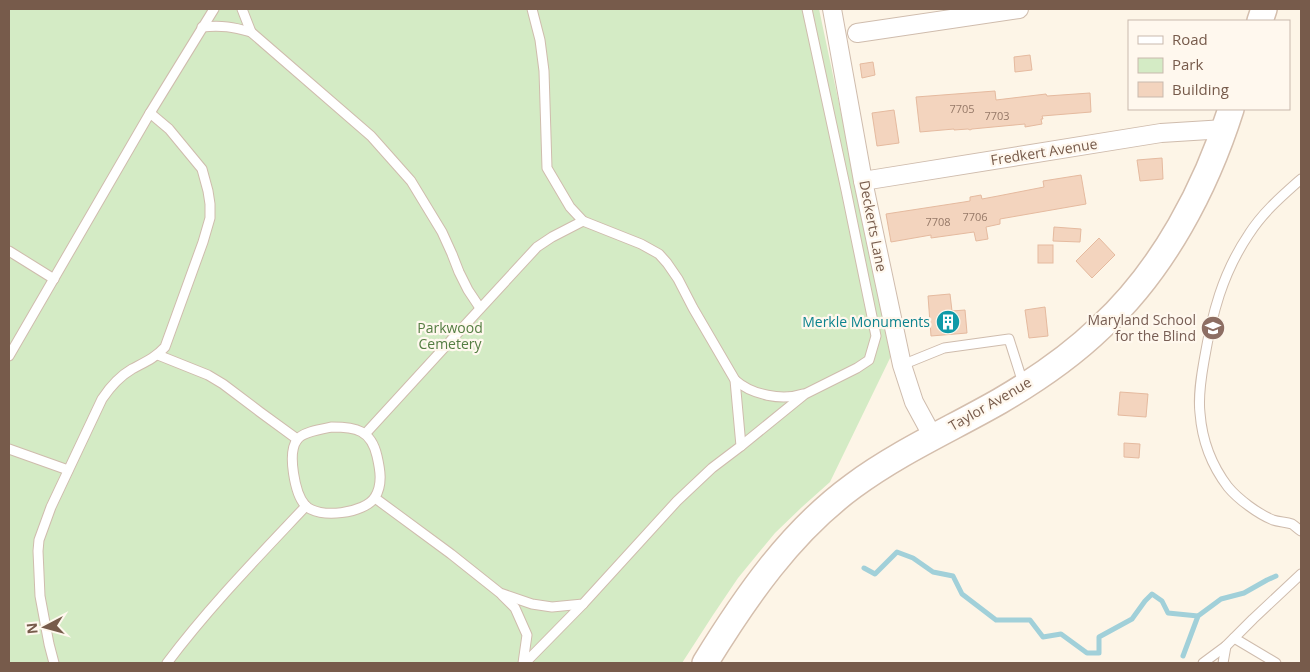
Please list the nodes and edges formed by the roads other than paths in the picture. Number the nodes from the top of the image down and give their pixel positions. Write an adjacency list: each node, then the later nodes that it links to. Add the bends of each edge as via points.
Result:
1 (214, 9): 7 (lane)
2 (242, 9): 8 (lane)
3 (532, 9): 14 (lane, via 544,71 547,168 570,207)
4 (807, 9): 23 (lane, via 876,336 869,360)
5 (832, 9): 12 (street, Deckerts Lane)
6 (1019, 9): 9 (street)
7 (202, 27): 8 (lane, via 218,25); 10 (lane)
8 (251, 32): 17 (lane, via 371,136 411,181 442,232 458,272)
9 (857, 33)
10 (150, 113): 16 (lane); 18 (lane, via 169,129 202,168 210,204 204,242 165,347)
11 (1228, 119): 12 (street, Fredkert Avenue, via 1162,133); 22 (main road, Taylor Avenue, via 1195,198 1145,278 1096,332)
12 (863, 180): 20 (street, Deckerts Lane)
13 (1301, 180): 32 (lane, via 1262,216 1226,273 1208,334 1199,412 1211,458 1229,488 1262,514)
14 (583, 221): 17 (lane, via 537,247); 21 (lane, via 659,254 678,279)
15 (9, 251): 16 (lane)
16 (54, 279): 19 (lane)
17 (480, 308): 24 (lane)
18 (158, 355): 26 (lane, via 223,384); 29 (lane, via 111,386)
19 (9, 356)
20 (902, 365): 22 (lane, via 944,348 1009,339); 25 (street, Deckerts Lane, via 914,402)
21 (736, 380): 23 (lane, via 750,390 778,397); 27 (lane)
22 (1024, 386): 25 (main road, Taylor Avenue)
23 (805, 394): 27 (lane)
24 (366, 434): 26 (lane, via 356,429 332,427); 30 (lane, via 375,445 381,476)
25 (933, 437): 41 (main road, Taylor Avenue, via 852,487 811,522 744,602)
26 (297, 439): 31 (lane, via 292,450 294,475)
27 (740, 446): 35 (lane, via 676,501)
28 (9, 448): 29 (lane)
29 (68, 470): 38 (lane, via 43,526 38,551 40,596)
30 (375, 498): 31 (lane, via 362,508 338,513); 34 (lane)
31 (306, 506): 39 (lane, via 219,600)
32 (1301, 530)
33 (1301, 574): 36 (lane)
34 (500, 593): 35 (lane, via 552,607); 40 (lane, via 515,608 527,635)
35 (583, 604): 40 (lane)
36 (1234, 638): 37 (lane); 44 (lane)
37 (1226, 646): 42 (lane); 43 (lane)
38 (54, 663)
39 (167, 663)
40 (524, 663)
41 (705, 663)
42 (1203, 663)
43 (1223, 663)
44 (1276, 663)

